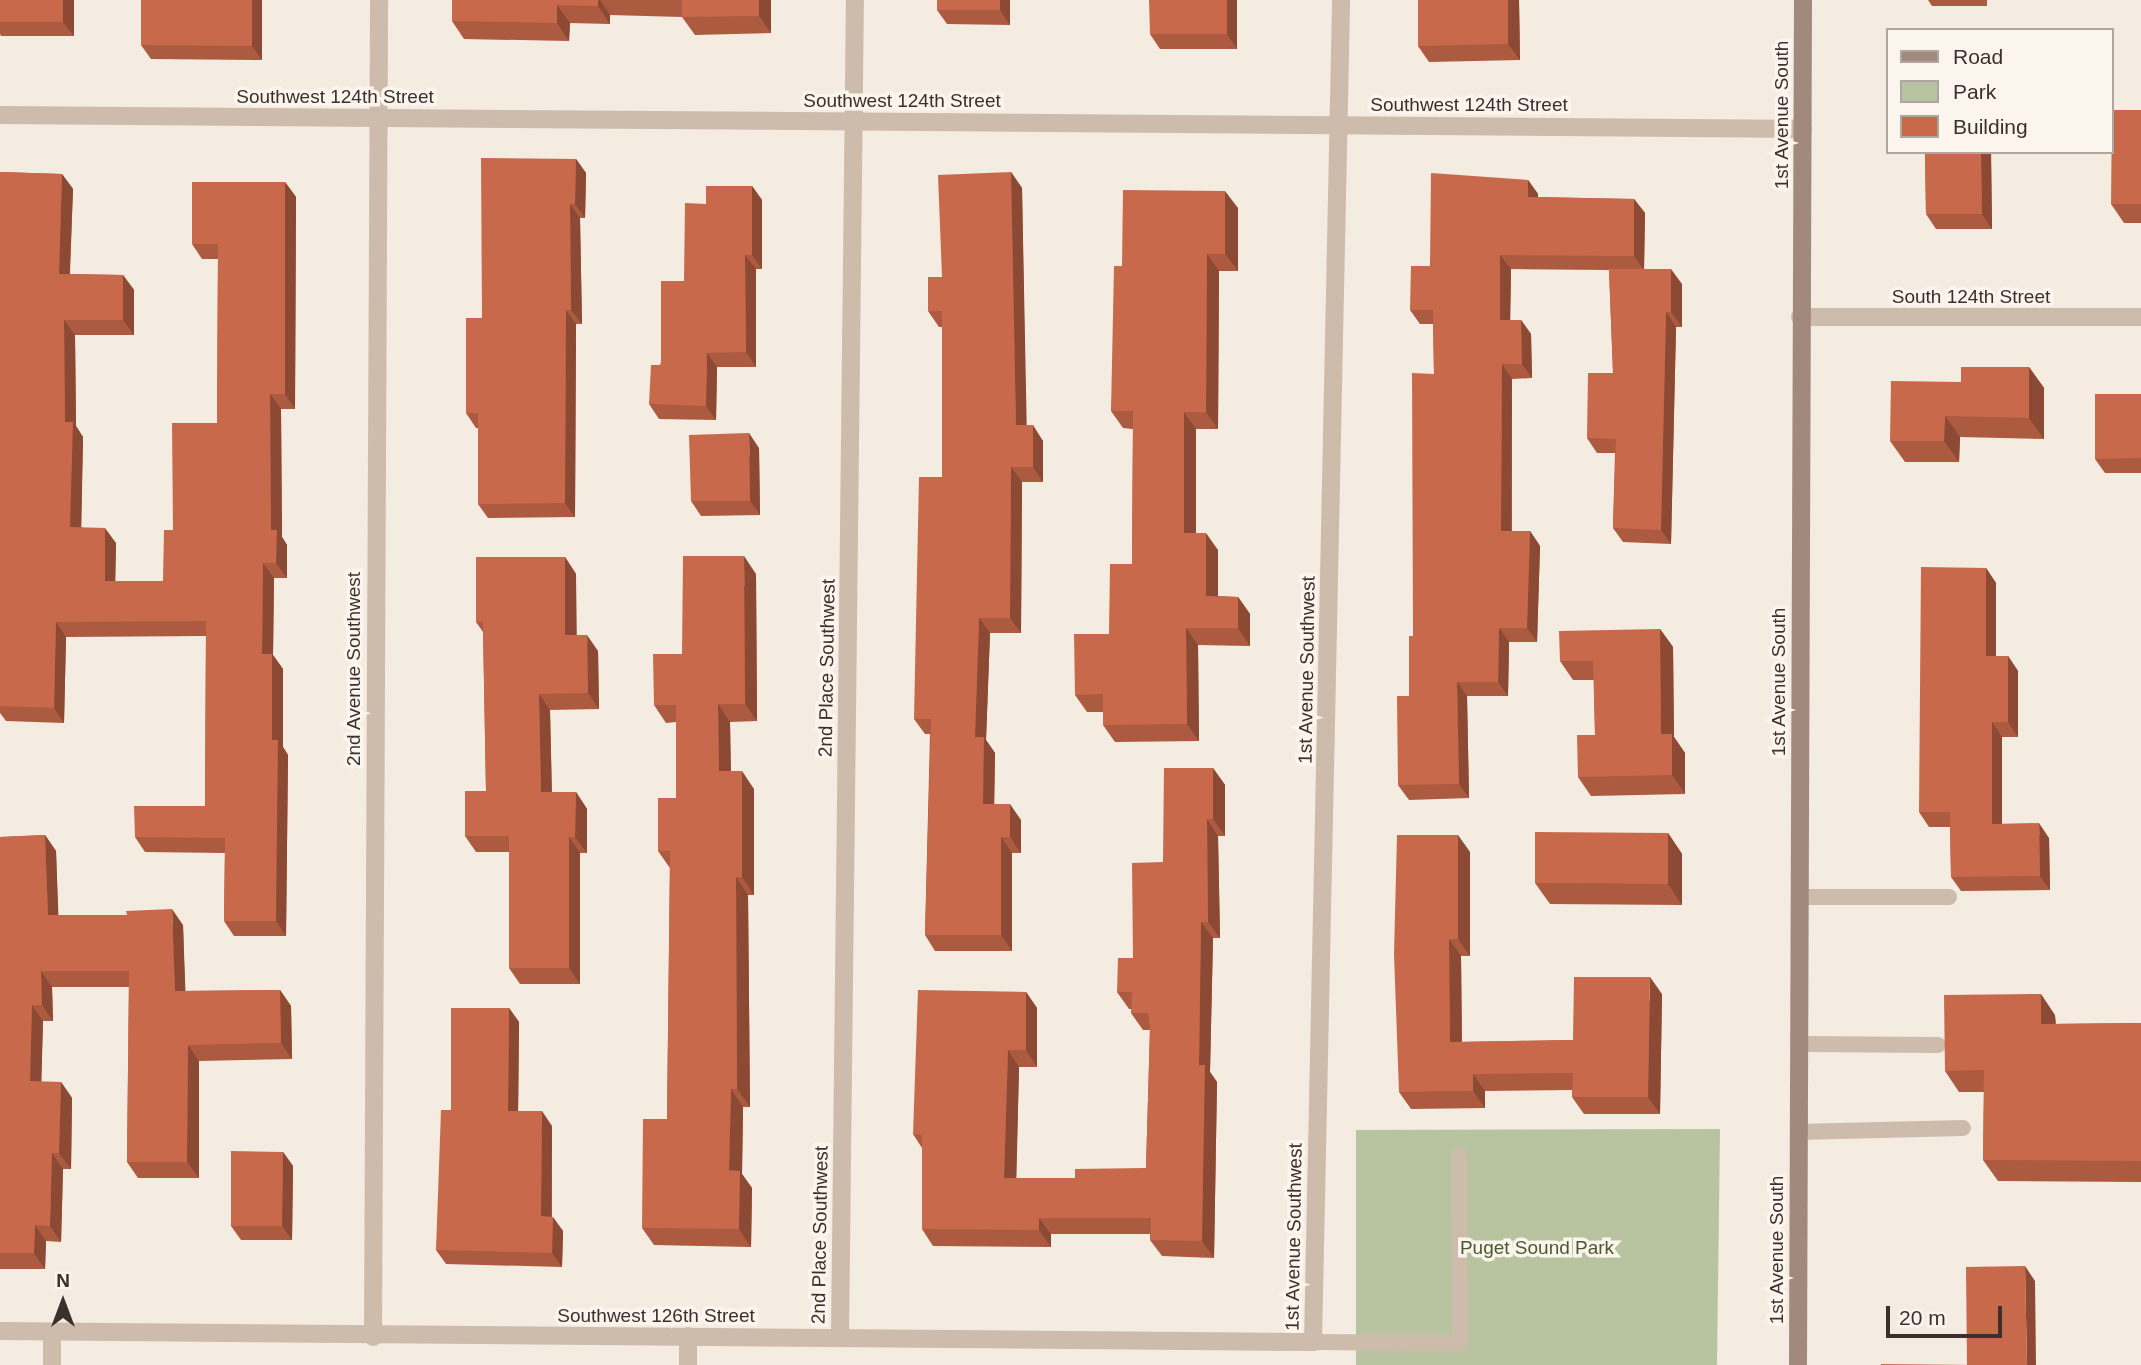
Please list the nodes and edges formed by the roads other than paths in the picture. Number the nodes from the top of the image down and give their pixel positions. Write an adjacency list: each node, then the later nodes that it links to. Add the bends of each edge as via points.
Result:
1 (379, 0): 6 (street, 2nd Avenue Southwest)
2 (855, 0): 7 (street, 2nd Place Southwest)
3 (1341, 0): 8 (street, 1st Avenue Southwest)
4 (1803, 0): 9 (main road, 1st Avenue South)
5 (0, 115): 6 (street, Southwest 124th Street)
6 (377, 118): 7 (street, Southwest 124th Street); 22 (street, 2nd Avenue Southwest)
7 (854, 121): 8 (street, Southwest 124th Street); 23 (street, 2nd Place Southwest)
8 (1340, 125): 9 (street, Southwest 124th Street); 24 (street, 1st Avenue Southwest)
9 (1803, 128): 10 (main road, 1st Avenue South)
10 (1800, 317): 11 (street, South 124th Street); 12 (main road, 1st Avenue South)
11 (2141, 317)
12 (1799, 897): 13 (lane); 14 (main road, 1st Avenue South)
13 (1949, 897)
14 (1799, 1044): 15 (lane); 17 (main road, 1st Avenue South)
15 (1938, 1045)
16 (1963, 1128): 17 (lane)
17 (1798, 1132): 27 (main road, 1st Avenue South)
18 (1459, 1156): 24 (lane, via 1460,1343)
19 (0, 1331): 20 (street, Southwest 126th Street)
20 (52, 1332): 22 (street, Southwest 126th Street); 25 (street)
21 (688, 1336): 22 (street, Southwest 126th Street); 23 (street, Southwest 126th Street); 26 (street)
22 (373, 1337)
23 (840, 1337): 24 (street, Southwest 126th Street)
24 (1313, 1342)
25 (52, 1365)
26 (688, 1365)
27 (1798, 1365)

